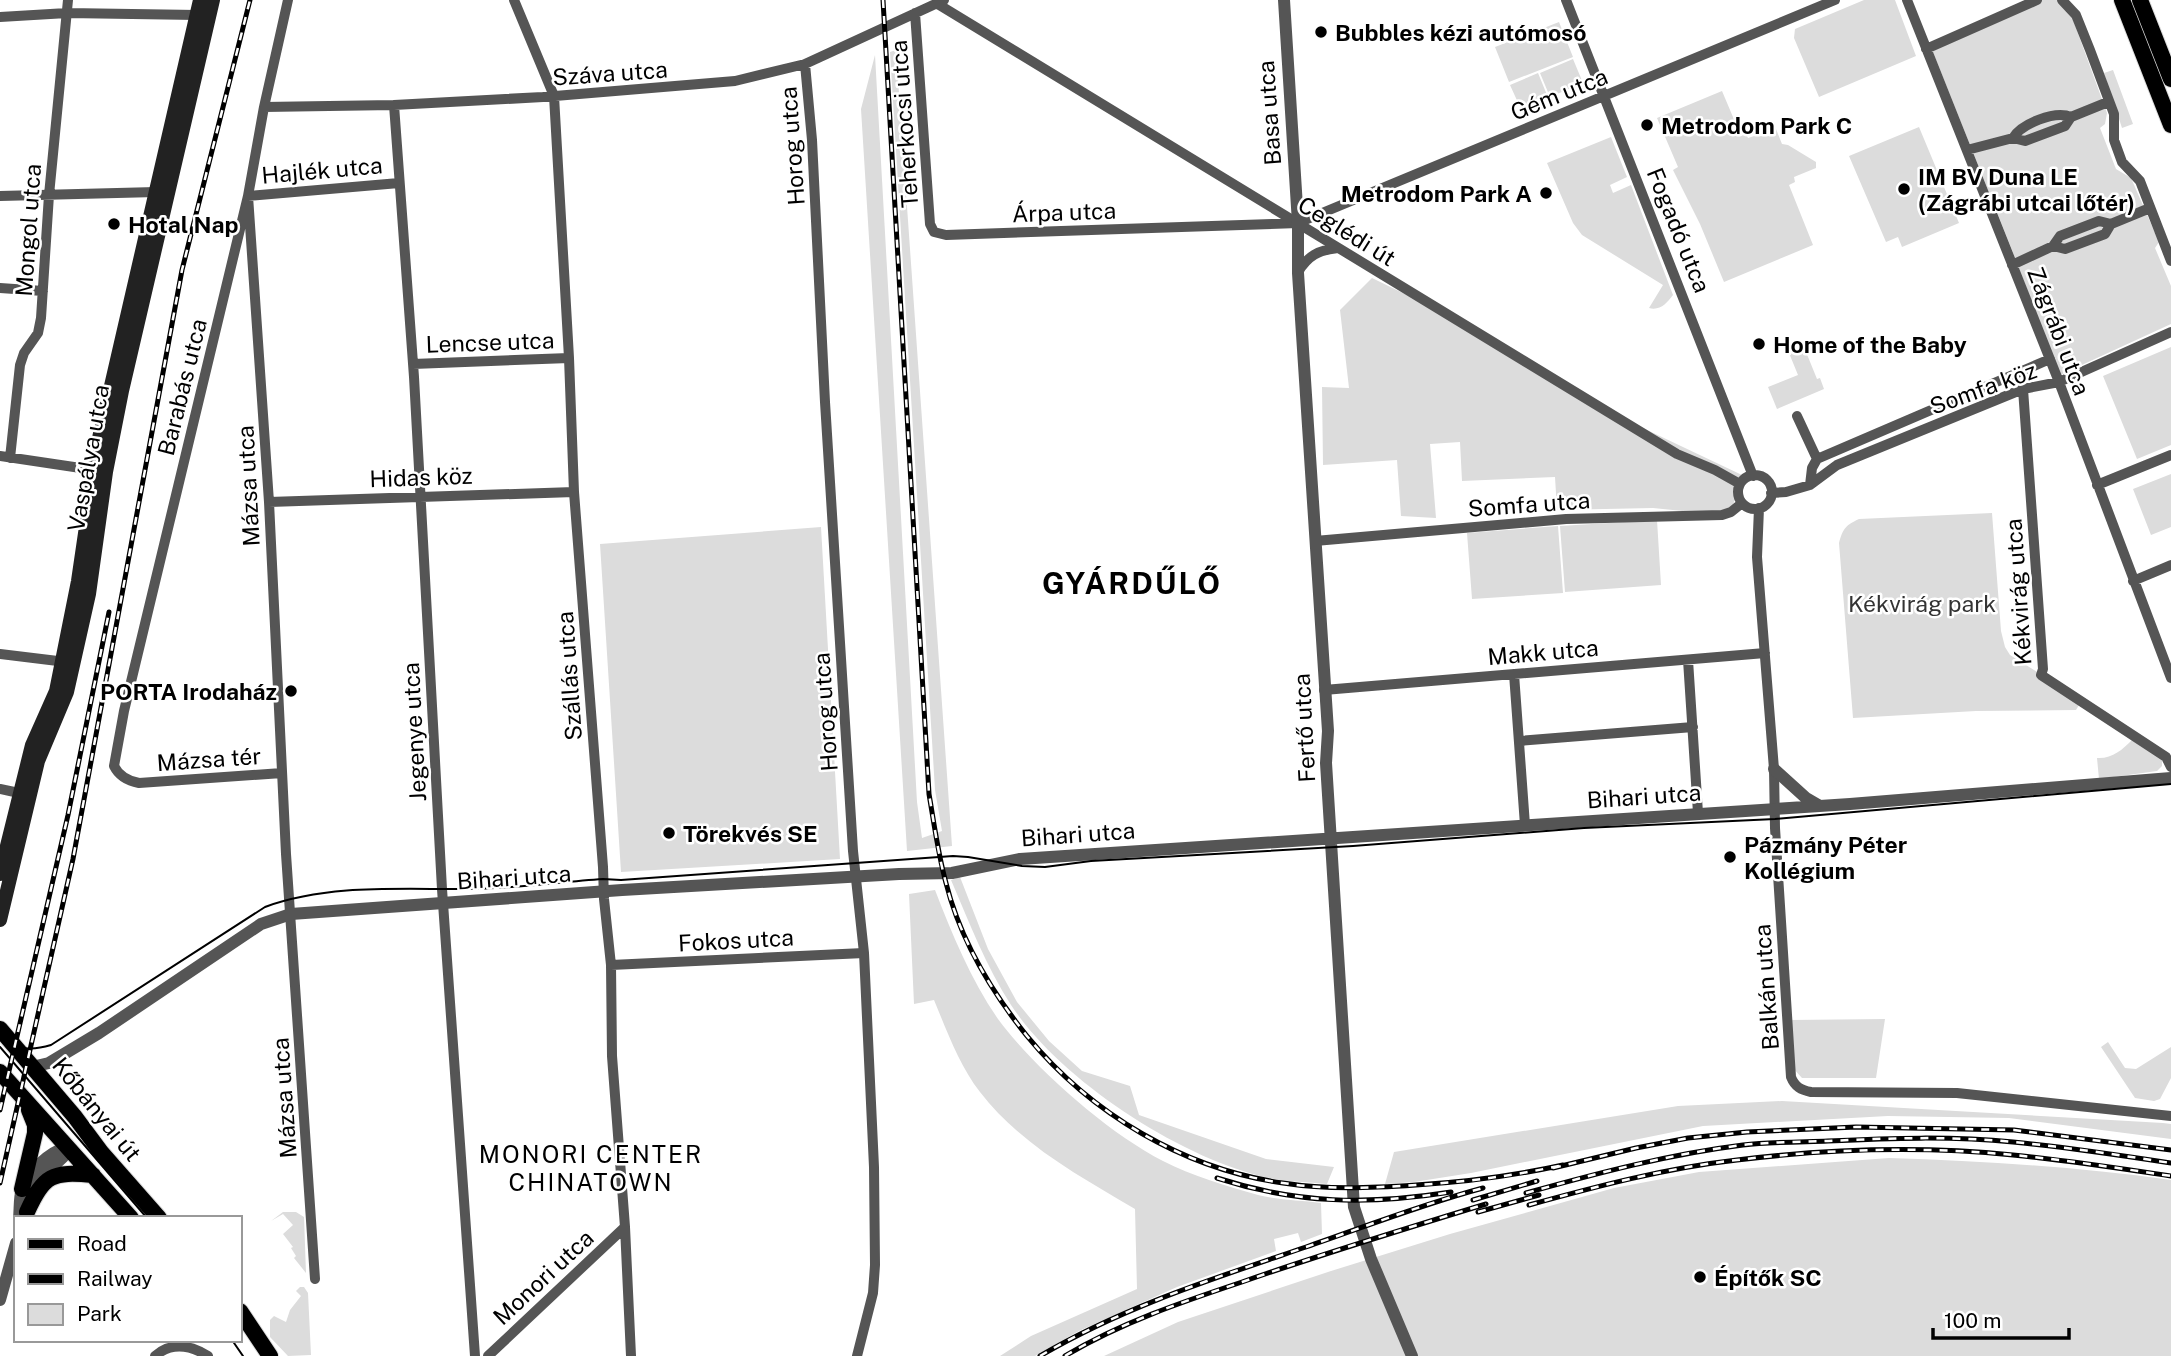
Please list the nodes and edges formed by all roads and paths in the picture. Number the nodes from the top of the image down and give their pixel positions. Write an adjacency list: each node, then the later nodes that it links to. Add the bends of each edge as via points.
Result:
1 (68, 0): 16 (street, Mongol utca)
2 (200, 0): 18 (main road, Vaspálya utca)
3 (213, 0): 18 (main road, Vaspálya utca)
4 (288, 0): 27 (street, Barabás utca)
5 (514, 0): 23 (street, Szállás utca)
6 (1283, 0): 36 (street, Basa utca)
7 (1566, 0): 24 (street, Fogadó utca)
8 (1835, 0): 24 (street, Gém utca)
9 (1907, 0): 20 (street, Zágrábi utca)
10 (2037, 0): 15 (street)
11 (2062, 0): 25 (street, via 2076,15)
12 (2122, 0): 28 (main road)
13 (2140, 0): 22 (main road)
14 (940, 2): 17 (street, Száva utca); 36 (street, Ceglédi út)
15 (2014, 4): 20 (street)
16 (67, 13): 18 (street); 19 (street); 32 (street, Mongol utca)
17 (915, 13): 21 (street, Száva utca); 37 (street, Teherkocsi utca)
18 (203, 16): 31 (main road, Vaspálya utca)
19 (0, 17)
20 (1926, 48): 29 (street, Zágrábi utca)
21 (805, 64): 23 (street, Száva utca, via 711,84); 93 (street, Horog utca)
22 (2171, 79)
23 (554, 96): 26 (street, Száva utca); 47 (street, Szállás utca)
24 (1604, 96): 36 (street, Gém utca); 57 (street, Fogadó utca)
25 (2108, 102): 29 (street, via 2025,141 2013,138); 35 (street, via 2122,162 2139,180)
26 (394, 105): 27 (street, Száva utca); 30 (street, Jegenye utca)
27 (264, 107): 34 (street, Barabás utca)
28 (2171, 125)
29 (1966, 150): 42 (street, Zágrábi utca)
30 (399, 183): 34 (street, Hajlék utca); 49 (street, Jegenye utca)
31 (162, 194): 32 (street); 56 (main road, Vaspálya utca, via 122,391)
32 (49, 195): 33 (street); 45 (street, Mongol utca)
33 (0, 196)
34 (248, 196): 39 (street, Mázsa utca); 40 (street, Barabás utca)
35 (2150, 208): 41 (street); 42 (street, via 2111,225 2105,234 2065,249 2053,246)
36 (1298, 223): 37 (street, Árpa utca); 38 (street, Ceglédi út); 43 (street, Basa utca)
37 (934, 232)
38 (1338, 248): 43 (street, via 1311,256); 58 (street, Ceglédi út, via 1677,454)
39 (253, 252): 40 (street); 64 (street, Mázsa utca)
40 (234, 253): 82 (street, Barabás utca, via 124,711 114,766)
41 (2171, 261)
42 (2012, 265): 48 (street, Zágrábi utca)
43 (1298, 273): 67 (street, Fertő utca)
44 (0, 288): 45 (street)
45 (43, 291): 54 (street, Mongol utca, via 38,333 20,365)
46 (2171, 332): 50 (street, Somfa köz)
47 (569, 358): 49 (street, Lencse utca); 61 (street, Szállás utca)
48 (2050, 359): 50 (street, Zágrábi utca); 55 (street, Somfa köz)
49 (413, 364): 63 (street, Jegenye utca)
50 (2059, 382): 51 (street, Somfa köz); 60 (street, Zágrábi utca)
51 (2023, 389): 59 (street, Somfa köz, via 1837,465); 79 (street, Kékvirág utca, via 2041,675 2166,757)
52 (1797, 416): 55 (street)
53 (2171, 455): 60 (street)
54 (5, 457): 56 (street)
55 (1817, 459): 59 (street)
56 (100, 471): 73 (main road, Vaspálya utca, via 78,581)
57 (1753, 476): 58 (street); 62 (street, via 1766,479)
58 (1740, 484): 65 (street)
59 (1810, 485): 62 (street, Somfa köz)
60 (2097, 485): 69 (street, Zágrábi utca)
61 (574, 492): 63 (street, Hidas köz); 94 (street, Szállás utca)
62 (1771, 493): 66 (street)
63 (421, 496): 64 (street, Hidas köz); 95 (street, Jegenye utca)
64 (269, 502): 81 (street, Mázsa utca)
65 (1742, 503): 66 (street); 67 (street, Somfa utca, via 1722,514 1566,519)
66 (1759, 508): 70 (street, Balkán utca, via 1757,557)
67 (1315, 541): 76 (street, Fertő utca)
68 (2171, 565): 69 (street)
69 (2133, 580): 75 (street, Zágrábi utca)
70 (1765, 653): 72 (street, Makk utca); 80 (street, Balkán utca)
71 (0, 654): 73 (street)
72 (1688, 660): 74 (street, Makk utca); 77 (street)
73 (68, 662): 85 (main road, Vaspálya utca, via 32,745); 90 (main road, Vaspálya utca, via 62,707 47,736)
74 (1514, 674): 76 (street, Makk utca); 78 (street)
75 (2171, 678)
76 (1324, 690): 91 (street, Fertő utca)
77 (1693, 727): 78 (street); 88 (street)
78 (1519, 741): 89 (street)
79 (2171, 767)
80 (1774, 769): 86 (street); 87 (street, Balkán utca)
81 (282, 773): 82 (street, Mázsa tér, via 139,783); 96 (street, Mázsa tér)
82 (125, 778)
83 (2171, 778): 86 (street, Bihari utca)
84 (0, 789): 85 (street)
85 (19, 793): 90 (main road, Vaspálya utca)
86 (1818, 805): 87 (street, Bihari utca)
87 (1774, 808): 88 (street, Bihari utca); 105 (street, Balkán utca, via 1791,1077 1798,1088 1811,1092 1957,1093)
88 (1698, 813): 89 (street, Bihari utca)
89 (1525, 825): 91 (street, Bihari utca)
90 (16, 828): 92 (main road, Vaspálya utca); 97 (main road, Vaspálya utca)
91 (1331, 837): 93 (street, Bihari utca, via 1020,859 952,873); 126 (street, Fertő utca, via 1354,1207)
92 (0, 874)
93 (855, 877): 94 (street, Bihari utca); 98 (street, Horog utca)
94 (603, 892): 95 (street, Bihari utca); 99 (street, Szállás utca)
95 (443, 903): 96 (street, Bihari utca); 122 (street, Jegenye utca)
96 (291, 914): 101 (street, Bihari utca, via 261,924 99,1032 48,1063); 115 (street, Mázsa utca)
97 (0, 920)
98 (864, 953): 99 (street, Fokos utca); 125 (street, Horog utca, via 877,1246 873,1293)
99 (611, 965): 113 (street, Szállás utca, via 612,1056)
100 (0, 1029): 101 (main road, Kőbányai út)
101 (32, 1067): 104 (main road, Kőbányai út)
102 (0, 1072): 103 (main road, Kőbányai út)
103 (18, 1092): 106 (main road, Kőbányai út); 109 (main road, via 35,1125)
104 (75, 1116): 106 (main road); 107 (main road, Kőbányai út)
105 (2171, 1116)
106 (67, 1147): 107 (main road); 108 (main road, Kőbányai út); 109 (street, via 40,1164); 110 (street, via 63,1157 36,1182)
107 (101, 1152): 112 (main road, Kőbányai út)
108 (93, 1175): 110 (main road, via 70,1173 46,1180); 111 (main road, Kőbányai út)
109 (22, 1189): 110 (street)
110 (24, 1216)
111 (129, 1216)
112 (157, 1216)
113 (625, 1227): 123 (street, Monori utca); 124 (street, Szállás utca)
114 (14, 1250): 116 (street)
115 (315, 1279)
116 (0, 1300)
117 (242, 1314): 119 (main road)
118 (242, 1328): 119 (main road)
119 (266, 1350)
120 (155, 1356): 121 (street, via 171,1346)
121 (208, 1356)
122 (475, 1356)
123 (488, 1356)
124 (631, 1356)
125 (857, 1356)
126 (1412, 1356)

